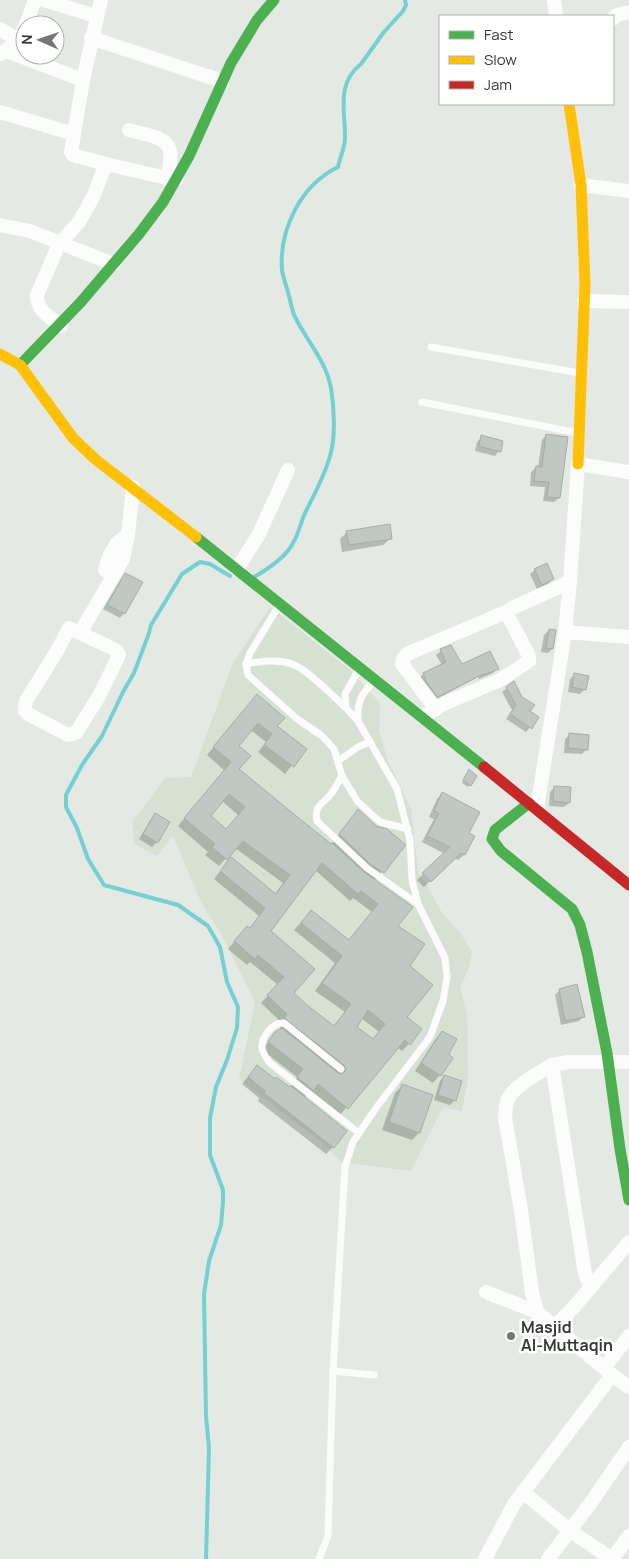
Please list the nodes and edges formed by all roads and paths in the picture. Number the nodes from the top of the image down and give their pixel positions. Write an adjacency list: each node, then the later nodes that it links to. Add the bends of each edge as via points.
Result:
1 (35, 0): 7 (street)
2 (44, 0): 9 (street)
3 (101, 0): 9 (street)
4 (274, 0): 17 (street, via 246,36)
5 (554, 0): 8 (street)
6 (629, 12): 10 (street)
7 (30, 15)
8 (556, 15)
9 (96, 16): 13 (street)
10 (614, 18)
11 (0, 29): 12 (street)
12 (15, 38)
13 (91, 38): 16 (street); 17 (street)
14 (15, 43): 15 (street)
15 (3, 53): 16 (street)
16 (83, 80): 21 (street)
17 (222, 81): 23 (street, via 190,154)
18 (569, 105): 24 (street)
19 (0, 112): 21 (street)
20 (129, 130): 23 (street, via 166,143 170,149)
21 (74, 134): 22 (street, via 72,155)
22 (106, 164): 23 (street); 27 (street, via 93,197)
23 (172, 178): 28 (street, via 166,198)
24 (580, 185): 25 (street); 29 (street)
25 (629, 191)
26 (0, 225): 27 (street, via 30,231)
27 (59, 244): 28 (street, via 78,248); 31 (street, via 41,283 37,302)
28 (113, 264): 31 (street)
29 (584, 301): 30 (street); 35 (street)
30 (629, 302)
31 (61, 326): 34 (street)
32 (431, 347): 35 (lane)
33 (0, 354): 34 (street)
34 (20, 365): 41 (street, via 73,438)
35 (581, 373): 37 (street)
36 (422, 402): 37 (lane)
37 (579, 433): 38 (street)
38 (578, 464): 40 (street); 43 (street)
39 (288, 470): 42 (street)
40 (629, 472)
41 (133, 487): 42 (street); 46 (street, via 123,559)
42 (245, 576): 44 (street)
43 (570, 582): 45 (street); 47 (street)
44 (281, 604): 49 (lane); 50 (street)
45 (506, 612): 53 (street, via 529,661 500,680); 53 (street, via 407,654 402,664)
46 (80, 632): 46 (street, via 116,650 119,655 76,733 68,735 28,714 24,708 69,628)
47 (564, 632): 48 (street); 59 (street)
48 (629, 636)
49 (246, 664): 52 (lane, via 278,661 294,664); 57 (lane, via 248,676 322,736 334,749)
50 (360, 667): 51 (street); 52 (lane, via 345,694)
51 (375, 679): 54 (street); 55 (lane, via 361,695 357,707)
52 (346, 708): 55 (lane)
53 (436, 709): 54 (street)
54 (423, 717): 59 (street)
55 (358, 720): 56 (lane)
56 (370, 742): 57 (lane); 60 (lane, via 397,789)
57 (338, 761): 58 (lane)
58 (342, 776): 60 (lane, via 358,802 380,822); 62 (lane, via 315,812 317,821 367,868)
59 (533, 806): 61 (street); 64 (street, via 495,830 491,834 492,843 572,909 577,918 595,989)
60 (408, 829): 62 (lane, via 412,880)
61 (629, 885)
62 (418, 904): 67 (lane, via 445,958 447,977 443,1001 430,1037)
63 (629, 1062): 64 (street)
64 (608, 1063): 65 (street); 68 (street)
65 (552, 1065): 70 (street, via 585,1274); 72 (street, via 508,1097 505,1118)
66 (341, 1069): 67 (lane, via 284,1023 274,1024 262,1042 262,1050 270,1063)
67 (359, 1133): 75 (lane, via 345,1166)
68 (629, 1200)
69 (629, 1242): 70 (street)
70 (591, 1287): 73 (street)
71 (486, 1292): 72 (street)
72 (537, 1312): 73 (street)
73 (555, 1326): 76 (street)
74 (629, 1336): 76 (street)
75 (333, 1371): 77 (lane); 83 (lane, via 328,1536)
76 (608, 1371): 78 (street); 80 (street)
77 (374, 1375)
78 (629, 1387)
79 (629, 1447): 81 (street)
80 (523, 1492): 81 (street); 84 (street)
81 (569, 1530): 85 (street); 86 (street)
82 (629, 1536): 86 (street)
83 (319, 1559)
84 (485, 1559)
85 (548, 1559)
86 (612, 1559)

